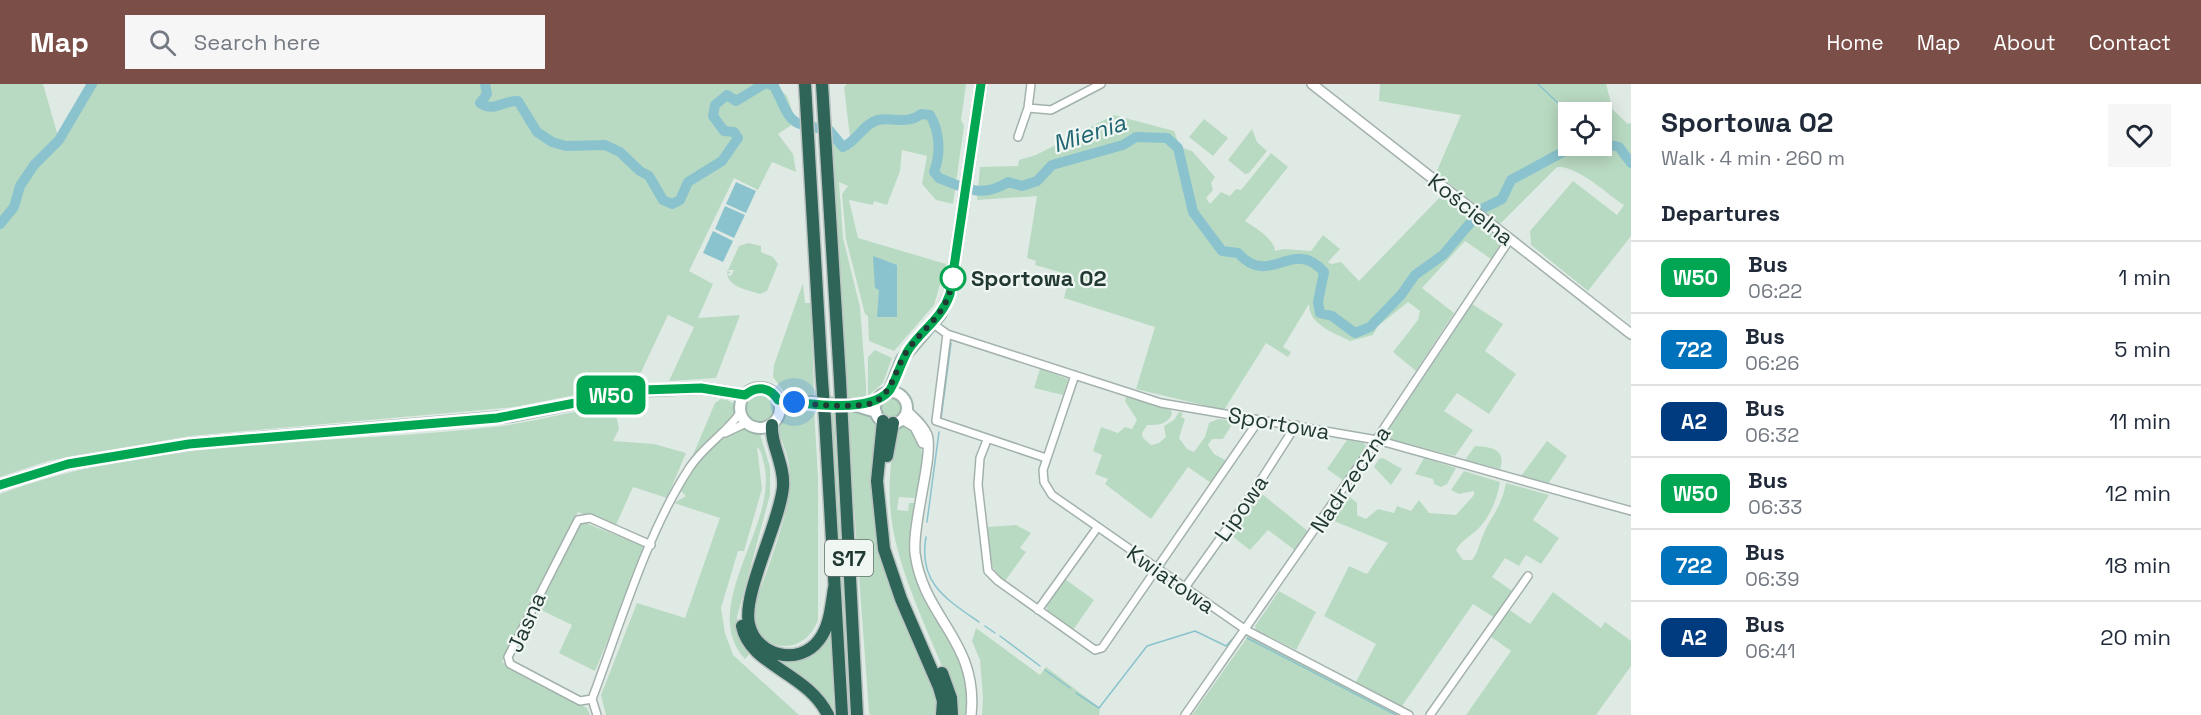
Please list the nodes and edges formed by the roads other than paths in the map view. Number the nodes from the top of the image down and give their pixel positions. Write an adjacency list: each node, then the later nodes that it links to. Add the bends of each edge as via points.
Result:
1 (805, 84): 32 (highway, S17, bridge)
2 (822, 84): 36 (highway, S17, bridge)
3 (981, 84): 10 (main road, via 950,294)
4 (1031, 84): 7 (street)
5 (1101, 84): 7 (street, via 1051,110)
6 (1312, 84): 9 (street, Kościelna)
7 (1028, 108): 8 (street)
8 (1018, 137)
9 (1510, 239): 12 (street, Kościelna); 24 (street, Nadrzeczna)
10 (932, 323): 11 (street, Sportowa); 15 (main road, via 910,348 898,370)
11 (947, 334): 13 (street, Sportowa); 23 (street, via 936,421)
12 (1631, 334)
13 (1075, 375): 20 (street, Sportowa, via 1161,403); 25 (street, Kwiatowa)
14 (722, 392): 16 (main road); 18 (main road); 26 (main road, via 680,387 636,391 504,417 189,444 61,466)
15 (894, 393): 19 (main road); 19 (main road, via 906,401)
16 (745, 395): 17 (main road, via 762,388 772,392); 18 (main road)
17 (779, 406): 19 (main road, via 853,405); 22 (main road)
18 (742, 414): 22 (main road); 29 (street, via 688,470)
19 (890, 415): 43 (highway, via 877,481 883,541 901,599 939,687); 44 (highway, via 885,478 890,538 905,590 950,691); 45 (street, via 923,427 928,437 915,527 915,555 927,592 967,665 972,686)
20 (1259, 420): 21 (street, Sportowa); 30 (street)
21 (1296, 425): 24 (street, Sportowa); 33 (street, Lipowa)
22 (766, 427): 32 (highway, via 781,459 783,486 750,601 751,632 773,653 799,655 810,650 824,632); 39 (highway, via 775,487 741,612 743,632 755,652 808,688)
23 (987, 440): 25 (street); 34 (street, via 980,458 978,485 988,571)
24 (1377, 440): 27 (street, Sportowa); 35 (street, Nadrzeczna)
25 (1046, 458): 28 (street, Kwiatowa, via 1042,477 1047,490)
26 (0, 485)
27 (1631, 511)
28 (1097, 528): 30 (street, Kwiatowa); 34 (street)
29 (651, 545): 37 (street); 37 (street, Jasna, via 590,518 578,520 508,657 510,664 580,700)
30 (1155, 568): 33 (street, Kwiatowa); 34 (street, via 1098,649 1089,648)
31 (1528, 576): 48 (street)
32 (834, 588): 40 (highway, S17)
33 (1185, 589): 35 (street, Kwiatowa)
34 (1038, 610)
35 (1246, 630): 46 (street, Nadrzeczna); 47 (street, Kwiatowa)
36 (856, 696): 41 (highway, S17); 42 (highway)
37 (592, 699): 38 (street)
38 (597, 715)
39 (828, 715)
40 (842, 715)
41 (856, 715)
42 (866, 715)
43 (942, 715)
44 (952, 715)
45 (971, 715)
46 (1185, 715)
47 (1409, 715)
48 (1430, 715)

